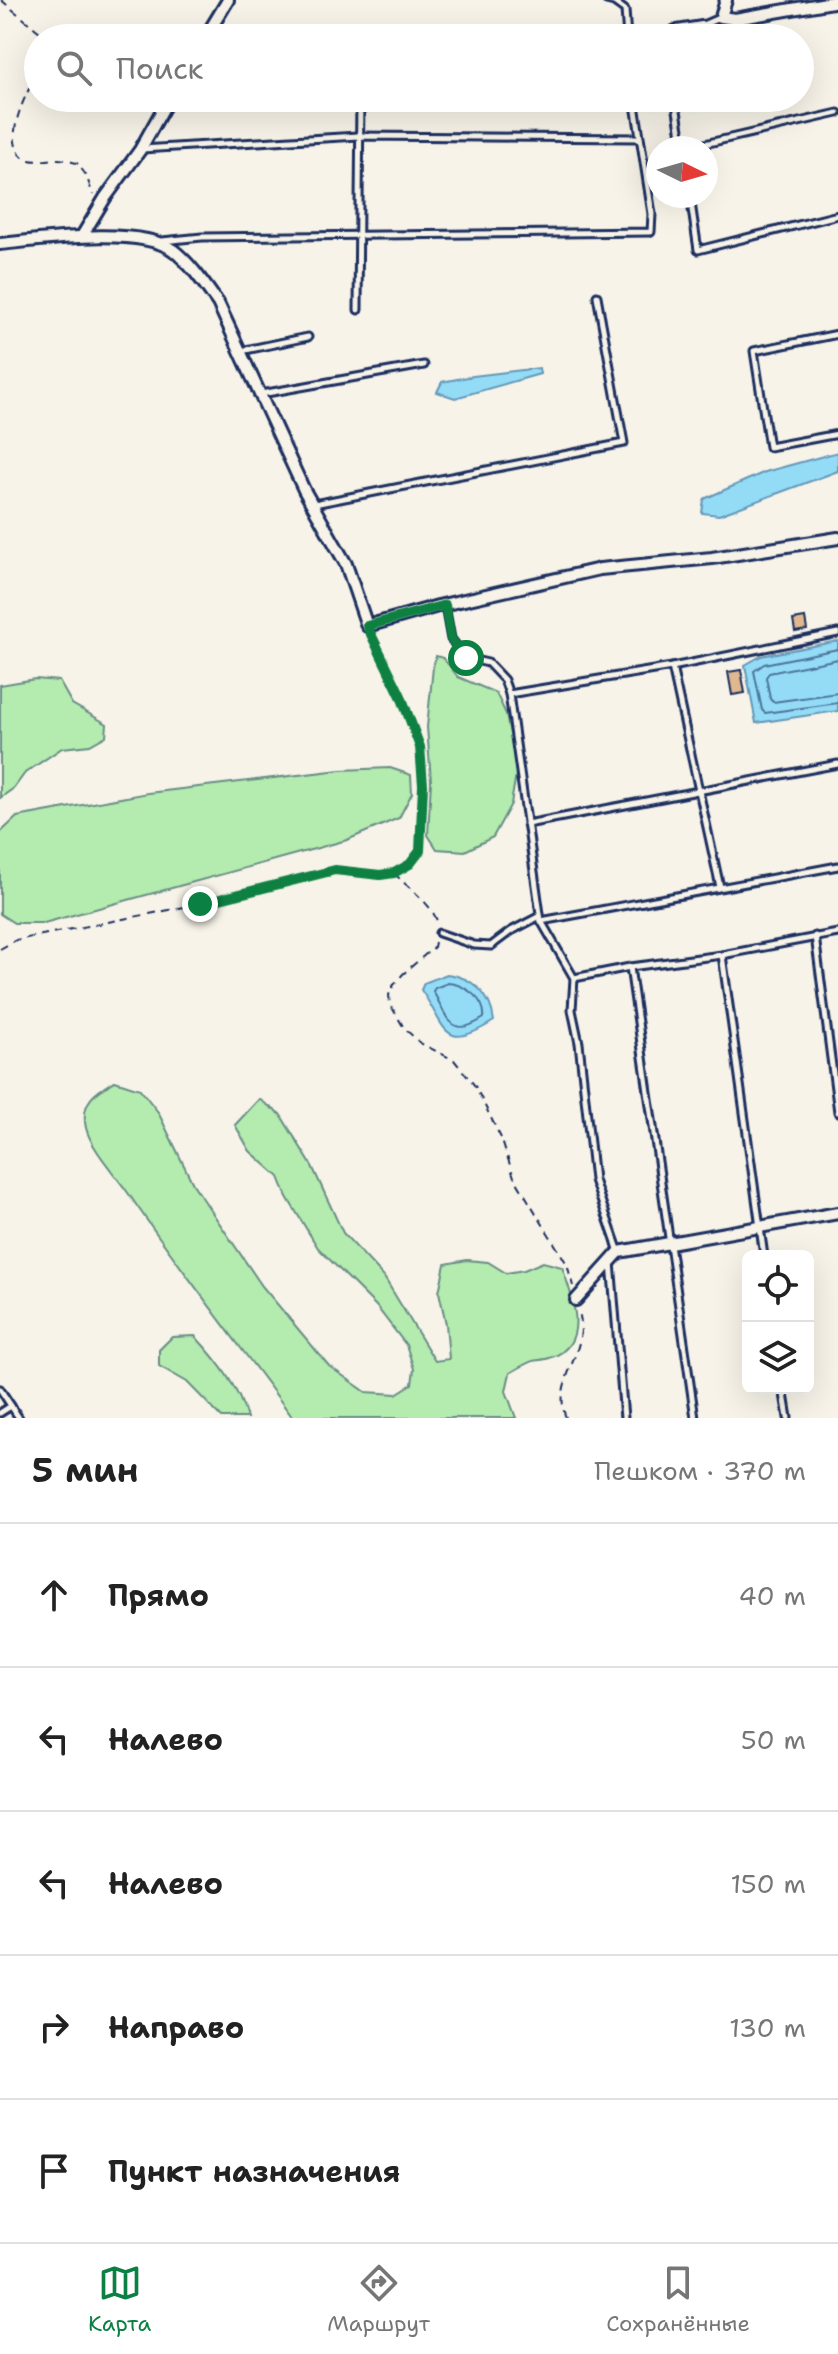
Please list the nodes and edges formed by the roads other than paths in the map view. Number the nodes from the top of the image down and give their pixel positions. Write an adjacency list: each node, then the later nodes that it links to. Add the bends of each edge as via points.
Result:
1 (228, 0): 7 (street)
2 (606, 0): 8 (lane, via 625,10)
3 (726, 0): 6 (street)
4 (838, 1): 5 (street)
5 (813, 3): 6 (street, via 735,19)
6 (721, 17): 9 (lane)
7 (213, 24)
8 (626, 24)
9 (705, 24)
10 (161, 112): 19 (street)
11 (359, 112): 15 (lane)
12 (636, 112): 17 (lane)
13 (678, 112): 16 (lane)
14 (838, 113): 18 (lane)
15 (358, 136): 17 (lane); 19 (lane); 22 (lane)
16 (683, 136)
17 (640, 138): 22 (lane, via 651,232)
18 (718, 140)
19 (141, 149): 23 (street)
20 (692, 208): 21 (lane, via 698,250)
21 (838, 215)
22 (358, 235): 24 (lane); 27 (lane)
23 (82, 236): 24 (street); 25 (street)
24 (157, 242): 30 (street, via 173,250 199,277 218,303)
25 (0, 244)
26 (597, 296): 34 (lane, via 624,443)
27 (358, 310)
28 (838, 334): 33 (lane, via 754,351 769,447)
29 (308, 337): 30 (lane)
30 (240, 351): 32 (street)
31 (424, 365): 32 (lane)
32 (260, 395): 34 (street)
33 (838, 434)
34 (313, 504): 36 (street, via 346,564 367,626)
35 (838, 538): 36 (street, via 600,569)
36 (445, 605): 39 (lane, via 451,639 466,658 488,663)
37 (838, 633): 38 (lane)
38 (672, 667): 39 (lane); 41 (lane)
39 (509, 694): 42 (lane)
40 (838, 764): 41 (lane)
41 (698, 791): 42 (lane); 44 (lane)
42 (527, 824): 45 (lane)
43 (838, 866): 44 (lane)
44 (720, 887): 45 (lane)
45 (540, 918): 46 (lane, via 491,946); 51 (lane)
46 (439, 933)
47 (838, 933): 48 (lane)
48 (815, 936): 49 (lane); 52 (lane)
49 (722, 955): 50 (lane); 54 (lane)
50 (630, 967): 51 (lane); 55 (lane)
51 (574, 978): 57 (lane, via 572,1010 594,1180)
52 (838, 1112)
53 (838, 1213): 54 (street)
54 (760, 1226): 55 (street); 56 (lane)
55 (669, 1242): 57 (street); 66 (lane)
56 (763, 1250)
57 (619, 1252): 58 (street)
58 (611, 1261): 59 (street); 65 (lane)
59 (576, 1300)
60 (0, 1389): 62 (lane)
61 (784, 1394): 67 (lane)
62 (11, 1406): 63 (lane); 64 (lane)
63 (0, 1413)
64 (19, 1418)
65 (624, 1418)
66 (695, 1418)
67 (788, 1418)

